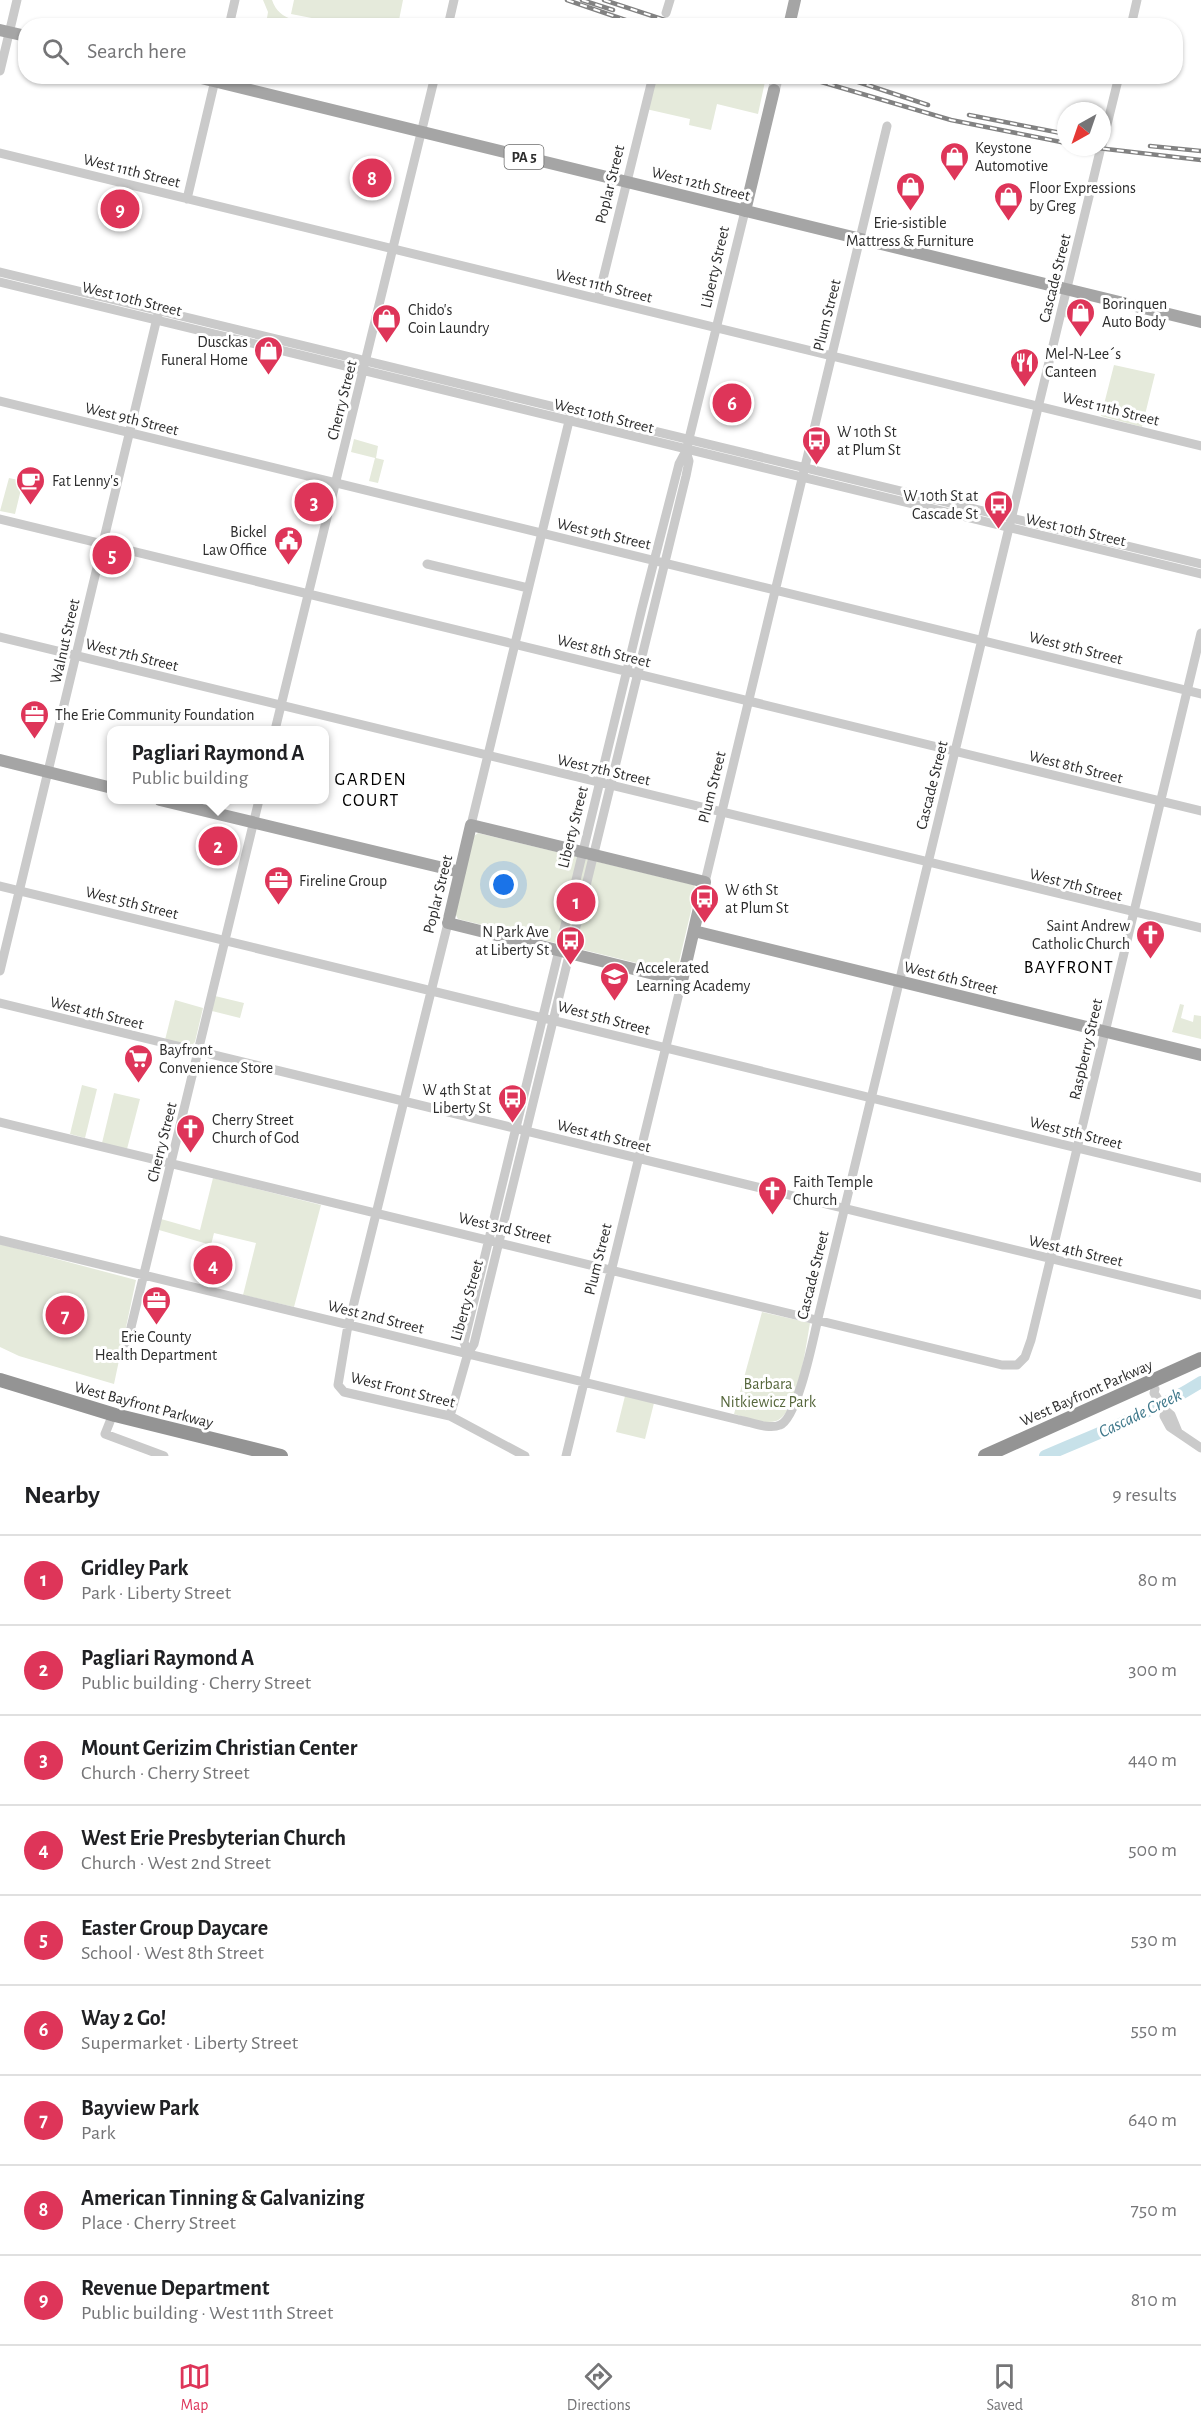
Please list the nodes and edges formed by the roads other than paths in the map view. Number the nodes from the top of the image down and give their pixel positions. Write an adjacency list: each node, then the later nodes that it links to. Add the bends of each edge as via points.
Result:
1 (17, 0): 12 (street)
2 (235, 0): 8 (street)
3 (454, 0): 9 (street)
4 (670, 0): 7 (street)
5 (795, 0): 10 (main road)
6 (1137, 0): 11 (street)
7 (666, 13)
8 (231, 18)
9 (450, 18)
10 (791, 18)
11 (1133, 18)
12 (5, 31): 13 (street)
13 (0, 71)
14 (215, 84): 26 (street)
15 (235, 84): 22 (main road, West 12th Street / PA 5)
16 (433, 84): 22 (street, Cherry Street)
17 (651, 84): 25 (street, Poplar Street)
18 (1117, 84): 20 (street, Cascade Street)
19 (774, 90): 27 (main road, Liberty Street)
20 (1111, 109)
21 (887, 126): 28 (street, Plum Street)
22 (421, 132): 25 (main road, West 12th Street / PA 5); 29 (street, Cherry Street)
23 (0, 153): 26 (street, West 11th Street)
24 (1100, 156): 33 (street, Cascade Street)
25 (626, 182): 27 (main road, West 12th Street / PA 5); 34 (street, Poplar Street)
26 (187, 199): 29 (street, West 11th Street)
27 (745, 211): 28 (main road, West 12th Street / PA 5); 37 (street, Liberty Street)
28 (862, 239): 33 (main road, West 12th Street / PA 5); 38 (street, Plum Street)
29 (393, 249): 34 (street, West 11th Street); 39 (street, Cherry Street)
30 (0, 272): 32 (street, West 10th Street)
31 (0, 282): 32 (street, West 10th Street)
32 (55, 289): 35 (street, West 10th Street)
33 (1067, 289): 36 (main road, West 12th Street / PA 5); 42 (street, Cascade Street)
34 (598, 299): 37 (street, West 11th Street)
35 (157, 314): 39 (street, West 10th Street); 45 (street, Walnut Street)
36 (1201, 322)
37 (716, 328): 38 (street, West 11th Street); 46 (street, Liberty Street)
38 (833, 356): 42 (street, West 11th Street); 49 (street, Plum Street)
39 (364, 366): 40 (street, West 10th Street); 51 (street, Cherry Street)
40 (467, 391): 43 (street, West 10th Street); 44 (street, West 10th Street)
41 (0, 401): 45 (street, West 9th Street)
42 (1039, 406): 47 (street, West 11th Street); 54 (street, Cascade Street)
43 (571, 411): 44 (street, Poplar Street); 46 (street, West 10th Street)
44 (569, 422): 48 (street, West 10th Street); 55 (street, Poplar Street)
45 (130, 433): 51 (street, West 9th Street); 57 (street, Walnut Street)
46 (689, 440): 48 (street, Liberty Street); 49 (street, West 10th Street)
47 (1201, 446)
48 (686, 451): 50 (street, West 10th Street); 58 (street, Liberty Street, via 689,461)
49 (805, 469): 50 (street, Plum Street); 52 (street, West 10th Street)
50 (803, 479): 52 (street, West 10th Street); 63 (street, Plum Street)
51 (336, 483): 55 (street, West 9th Street); 64 (street, Cherry Street)
52 (906, 499): 54 (street, West 10th Street)
53 (0, 519): 57 (street, West 8th Street)
54 (1010, 524): 56 (street, West 10th Street); 67 (street, Cascade Street)
55 (541, 533): 58 (street, West 9th Street); 62 (street, Poplar Street)
56 (1083, 541): 60 (street, West 10th Street); 61 (street, West 10th Street)
57 (103, 544): 64 (street, West 8th Street); 69 (street, Walnut Street)
58 (660, 561): 63 (street, West 9th Street); 70 (street, Liberty Street)
59 (427, 564): 62 (street)
60 (1201, 564)
61 (1201, 574)
62 (528, 588): 68 (street, Poplar Street)
63 (776, 590): 67 (street, West 9th Street); 73 (street, Plum Street)
64 (308, 595): 68 (street, West 8th Street); 74 (street, Cherry Street)
65 (1201, 633): 71 (street, Raspberry Street)
66 (0, 637): 69 (street, West 7th Street)
67 (982, 639): 71 (street, West 9th Street); 76 (street, Cascade Street)
68 (514, 644): 70 (street, West 8th Street); 77 (street, Poplar Street)
69 (76, 656): 74 (street, West 7th Street); 79 (street, Walnut Street)
70 (631, 673): 73 (street, West 8th Street); 80 (street, Liberty Street)
71 (1187, 690): 72 (street, West 9th Street); 82 (street, Raspberry Street)
72 (1201, 694)
73 (749, 702): 76 (street, West 8th Street); 85 (street, Plum Street)
74 (281, 706): 75 (street, Cherry Street); 77 (street, West 7th Street)
75 (276, 726)
76 (955, 751): 82 (street, West 8th Street); 90 (street, Cascade Street)
77 (487, 756): 80 (street, West 7th Street); 88 (street, Poplar Street)
78 (0, 760): 79 (main road)
79 (48, 772): 81 (main road); 94 (street, Walnut Street)
80 (604, 785): 85 (street, West 7th Street); 89 (street, Liberty Street)
81 (107, 787)
82 (1160, 802): 86 (street, West 8th Street); 95 (street, Raspberry Street)
83 (176, 804): 87 (main road)
84 (258, 804): 87 (street, Cherry Street)
85 (722, 812): 90 (street, West 7th Street); 92 (street, Plum Street)
86 (1201, 812)
87 (254, 823): 91 (main road); 99 (street, Cherry Street)
88 (471, 825): 89 (main road); 91 (main road, Poplar Street)
89 (588, 853): 92 (main road); 100 (street, Liberty Street)
90 (928, 863): 95 (street, West 7th Street); 103 (street, Cascade Street)
91 (460, 873): 96 (main road, Poplar Street)
92 (705, 882): 98 (main road, Plum Street)
93 (0, 886): 94 (street, West 5th Street)
94 (19, 891): 99 (street, West 5th Street); 101 (street, Walnut Street)
95 (1133, 913): 97 (street, West 7th Street); 108 (street, Raspberry Street)
96 (447, 923): 100 (main road); 104 (street, Poplar Street)
97 (1201, 928)
98 (694, 931): 102 (main road, Plum Street); 103 (main road, West 6th Street)
99 (225, 940): 104 (street, West 5th Street); 110 (street, Cherry Street)
100 (564, 951): 102 (main road); 106 (street, Liberty Street); 107 (street, Liberty Street)
101 (0, 971)
102 (682, 981): 109 (street, Plum Street)
103 (899, 981): 108 (main road, West 6th Street); 112 (street, Cascade Street)
104 (430, 990): 106 (street, West 5th Street); 113 (street, Poplar Street)
105 (0, 1004): 110 (street, West 4th Street)
106 (544, 1017): 107 (street, West 5th Street); 115 (street, Liberty Street)
107 (554, 1019): 109 (street, West 5th Street); 116 (street, Liberty Street)
108 (1104, 1032): 111 (main road, West 6th Street); 117 (street, Raspberry Street)
109 (665, 1048): 112 (street, West 5th Street); 118 (street, Plum Street)
110 (198, 1052): 113 (street, West 4th Street); 119 (street, Cherry Street)
111 (1201, 1055)
112 (870, 1097): 117 (street, West 5th Street); 121 (street, Cascade Street)
113 (403, 1102): 115 (street, West 4th Street); 122 (street, Poplar Street)
114 (0, 1122): 119 (street, West 3rd Street)
115 (517, 1128): 116 (street, West 4th Street); 124 (street, Liberty Street)
116 (528, 1131): 118 (street, West 4th Street); 124 (street, Liberty Street)
117 (1077, 1147): 120 (street, West 5th Street); 125 (street, Raspberry Street)
118 (638, 1160): 121 (street, West 4th Street); 126 (street, Plum Street)
119 (171, 1163): 122 (street, West 3rd Street); 127 (street, Cherry Street)
120 (1201, 1178)
121 (843, 1209): 125 (street, West 4th Street); 129 (street, Cascade Street)
122 (376, 1213): 124 (street, West 3rd Street); 130 (street, Poplar Street)
123 (0, 1240): 127 (street, West 2nd Street)
124 (495, 1240): 126 (street, West 3rd Street); 132 (street, Liberty Street, via 464,1342)
125 (1049, 1259): 128 (street, West 4th Street); 134 (street, Raspberry Street, via 1028,1351)
126 (612, 1268): 129 (street, West 3rd Street); 136 (street, Plum Street)
127 (144, 1275): 130 (street, West 2nd Street); 131 (street, Cherry Street)
128 (1201, 1295)
129 (817, 1321): 134 (street, West 3rd Street, via 1002,1365); 141 (street, Cascade Street, via 795,1407)
130 (349, 1324): 132 (street, West 2nd Street); 137 (street, Poplar Street)
131 (125, 1352)
132 (468, 1353): 136 (street, West 2nd Street); 140 (street, Liberty Street)
133 (1201, 1359): 138 (highway, West Bayfront Parkway)
134 (1017, 1365)
135 (0, 1380): 139 (highway, West Bayfront Parkway)
136 (583, 1382): 141 (street, West 2nd Street, via 749,1422); 146 (street, Plum Street)
137 (338, 1385): 140 (street, West Front Street, via 344,1392)
138 (1153, 1385): 142 (street, via 1160,1391 1160,1400 1178,1432); 147 (highway, West Bayfront Parkway)
139 (113, 1414): 143 (street, via 105,1434); 144 (highway, West Bayfront Parkway)
140 (450, 1416): 145 (street, West Front Street)
141 (781, 1425)
142 (1201, 1448)
143 (164, 1456)
144 (281, 1456)
145 (525, 1456)
146 (565, 1456)
147 (985, 1456)

